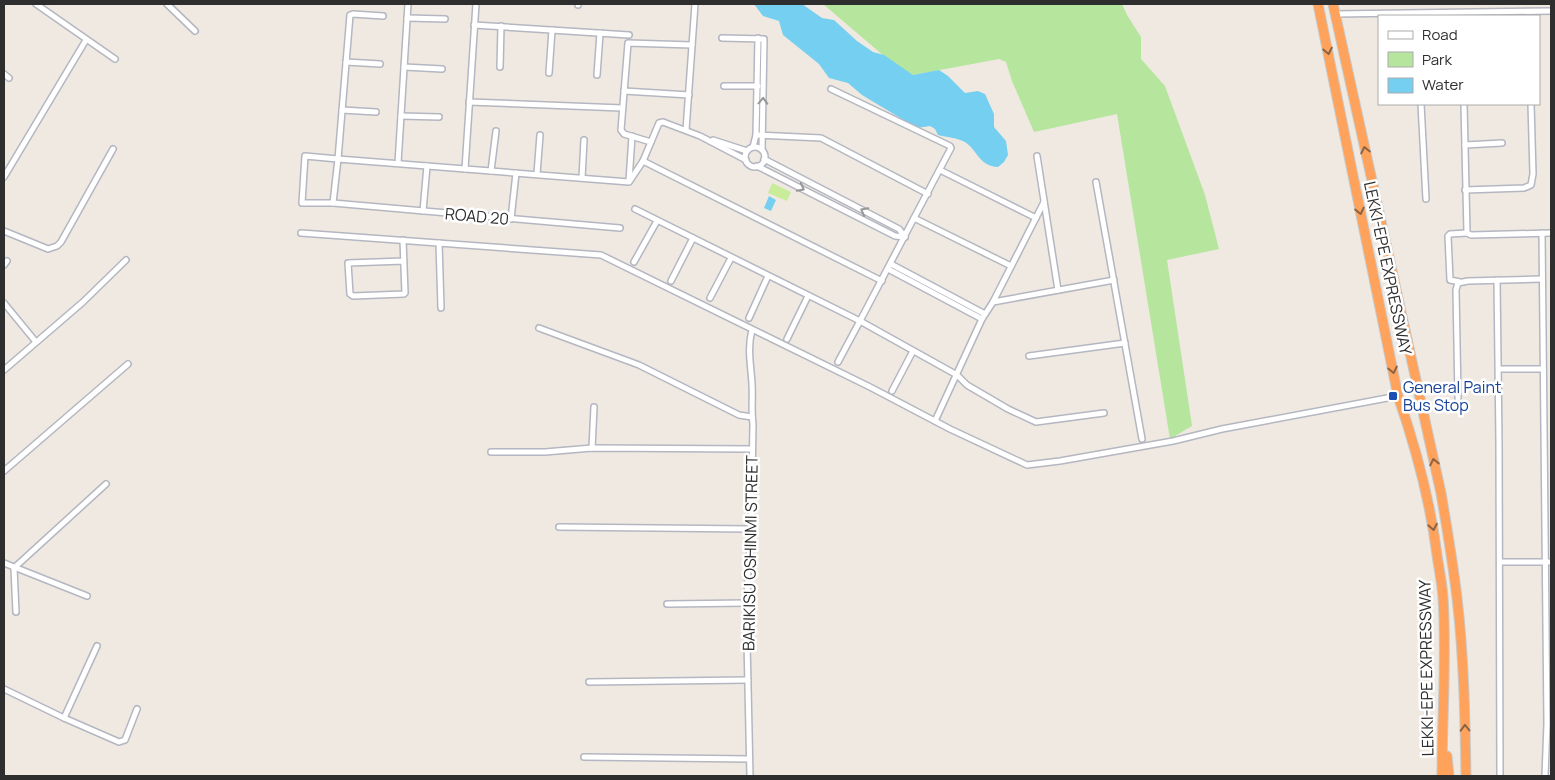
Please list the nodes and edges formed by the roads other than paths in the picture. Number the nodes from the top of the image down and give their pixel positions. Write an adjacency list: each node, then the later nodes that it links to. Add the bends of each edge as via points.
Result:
1 (36, 4): 22 (street)
2 (167, 4): 17 (street)
3 (408, 4): 12 (street)
4 (476, 4): 14 (street)
5 (695, 4): 23 (street)
6 (1318, 4): 136 (highway, LEKKI-EPE EXPRESSWAY, one-way to 136)
7 (1333, 4): 9 (highway, LEKKI-EPE EXPRESSWAY)
8 (1551, 11): 10 (street)
9 (1335, 14): 10 (street); 174 (highway, LEKKI-EPE EXPRESSWAY, one-way to 9, via 1461,643 1449,538)
10 (1463, 14)
11 (384, 16): 25 (street, via 351,14)
12 (407, 18): 13 (street); 27 (street)
13 (445, 20)
14 (474, 24): 15 (street); 38 (street)
15 (501, 26): 16 (street); 28 (street)
16 (552, 30): 18 (street); 30 (street)
17 (195, 31)
18 (600, 33): 19 (street); 31 (street)
19 (629, 35)
20 (722, 38): 21 (street)
21 (760, 38): 33 (street); 34 (street)
22 (86, 40): 24 (street); 75 (street)
23 (692, 44): 36 (street, via 628,42); 37 (street)
24 (115, 59)
25 (346, 62): 26 (street); 43 (street)
26 (380, 64)
27 (404, 67): 29 (street); 45 (street)
28 (500, 67)
29 (442, 69)
30 (549, 73)
31 (597, 75)
32 (724, 86): 33 (street)
33 (757, 86): 34 (street); 50 (street)
34 (764, 86): 53 (street, one-way to 34)
35 (831, 88): 71 (street, via 948,144 951,148)
36 (624, 91): 37 (street); 42 (street)
37 (689, 95): 47 (street)
38 (470, 102): 42 (street); 70 (street)
39 (1422, 105): 81 (street)
40 (1464, 105): 57 (street)
41 (1531, 105): 79 (street, via 1531,185)
42 (622, 108): 51 (street, via 621,132)
43 (342, 110): 44 (street); 63 (street)
44 (376, 112)
45 (401, 116): 46 (street); 67 (street)
46 (439, 118)
47 (686, 130): 52 (street); 55 (street, via 660,122)
48 (496, 131): 72 (street)
49 (540, 135): 74 (street)
50 (756, 135): 53 (street); 58 (street)
51 (632, 136): 55 (street); 77 (street)
52 (700, 136): 61 (street); 65 (street)
53 (762, 136): 60 (street); 80 (street, via 822,138)
54 (584, 140): 76 (street)
55 (651, 142): 66 (street)
56 (1502, 143): 57 (street)
57 (1465, 145): 79 (street)
58 (752, 147): 60 (street); 61 (street)
59 (113, 148): 91 (street, via 57,246 48,249)
60 (762, 150): 64 (street)
61 (747, 151): 65 (street)
62 (1037, 156): 82 (street)
63 (338, 159): 67 (street); 83 (street); 83 (street, ROAD 20, via 305,156 302,203)
64 (764, 159): 69 (street); 96 (street, one-way to 64, via 899,229)
65 (746, 160): 69 (street)
66 (643, 161): 77 (street); 111 (street)
67 (398, 163): 68 (street)
68 (427, 166): 70 (street); 85 (street)
69 (757, 166): 96 (street, one-way to 96, via 895,236)
70 (465, 169): 72 (street)
71 (940, 170): 80 (street); 87 (street)
72 (492, 171): 73 (street)
73 (516, 172): 74 (street); 88 (street)
74 (536, 174): 76 (street)
75 (4, 177)
76 (582, 178): 77 (street)
77 (629, 182)
78 (1096, 182): 108 (street)
79 (1465, 190): 93 (street)
80 (928, 194): 86 (street)
81 (1426, 199)
82 (1044, 202): 87 (street); 113 (street)
83 (333, 203): 85 (street, ROAD 20)
84 (635, 209): 89 (street)
85 (423, 211): 88 (street, ROAD 20)
86 (914, 218): 96 (street); 104 (street)
87 (1036, 218): 104 (street)
88 (511, 219): 90 (street, ROAD 20)
89 (657, 221): 97 (street); 103 (street)
90 (620, 228)
91 (4, 231)
92 (300, 233): 98 (street)
93 (1467, 233): 94 (street); 112 (street, via 1448,236 1450,280)
94 (1542, 233): 95 (street); 107 (street)
95 (1551, 233)
96 (904, 237): 105 (street)
97 (692, 238): 100 (street); 110 (street)
98 (403, 240): 99 (street); 102 (street)
99 (439, 243): 118 (street); 123 (street, via 601,255)
100 (731, 258): 106 (street); 115 (street)
101 (126, 260): 125 (street)
102 (404, 261): 102 (street, via 348,263 350,294 404,294)
103 (634, 262)
104 (1011, 266): 116 (street)
105 (889, 267): 111 (street); 119 (street)
106 (768, 276): 114 (street); 120 (street)
107 (1541, 279): 109 (street); 132 (street)
108 (1114, 280): 113 (street); 126 (street)
109 (1497, 280): 112 (street); 131 (street)
110 (671, 281)
111 (882, 281): 121 (street)
112 (1460, 282): 137 (street, via 1456,285)
113 (1058, 290): 116 (street)
114 (808, 296): 121 (street); 124 (street)
115 (710, 298)
116 (993, 302): 119 (street)
117 (4, 303): 125 (street)
118 (442, 308)
119 (984, 317): 134 (street)
120 (749, 318)
121 (860, 322): 127 (street); 129 (street)
122 (540, 328): 140 (street, via 639,365 739,415)
123 (752, 330): 140 (street, BARIKISU OSHINMI STREET, via 749,347); 141 (street)
124 (787, 339)
125 (36, 342): 133 (street)
126 (1125, 343): 128 (street); 144 (street)
127 (913, 350): 134 (street); 135 (street)
128 (1029, 356)
129 (838, 362)
130 (128, 364): 148 (street)
131 (1499, 369): 132 (street); 152 (street)
132 (1543, 369): 142 (street)
133 (4, 370)
134 (957, 375): 139 (street, via 967,385 1036,422); 141 (street)
135 (892, 391)
136 (1398, 396): 141 (street, via 1032,466); 168 (highway, LEKKI-EPE EXPRESSWAY, one-way to 168, via 1414,440 1428,496 1443,595)
137 (1458, 398)
138 (594, 407): 145 (street)
139 (1104, 413)
140 (752, 417): 146 (street, BARIKISU OSHINMI STREET)
141 (935, 421)
142 (1544, 433): 143 (street); 153 (street)
143 (1551, 433)
144 (1142, 439)
145 (592, 448): 146 (street); 147 (street)
146 (752, 449): 151 (street, BARIKISU OSHINMI STREET)
147 (491, 452)
148 (4, 471)
149 (106, 484): 156 (street)
150 (559, 527): 151 (street)
151 (750, 529): 159 (street, BARIKISU OSHINMI STREET)
152 (1500, 562): 153 (street); 175 (street)
153 (1545, 562): 154 (street); 167 (street)
154 (1551, 562)
155 (4, 563): 156 (street)
156 (14, 568): 157 (street); 160 (street)
157 (87, 596)
158 (667, 604): 159 (street)
159 (747, 604): 162 (street, BARIKISU OSHINMI STREET, via 750,620)
160 (16, 612)
161 (96, 646): 166 (street)
162 (748, 680): 163 (street); 170 (street, BARIKISU OSHINMI STREET)
163 (589, 682)
164 (4, 689): 166 (street)
165 (137, 708): 166 (street, via 122,742)
166 (64, 718)
167 (1549, 724): 176 (street)
168 (1443, 731): 172 (highway, LEKKI-EPE EXPRESSWAY); 173 (highway)
169 (584, 757): 170 (street)
170 (750, 759): 171 (street, BARIKISU OSHINMI STREET)
171 (750, 776)
172 (1442, 776)
173 (1450, 776)
174 (1466, 776)
175 (1500, 776)
176 (1544, 776)

